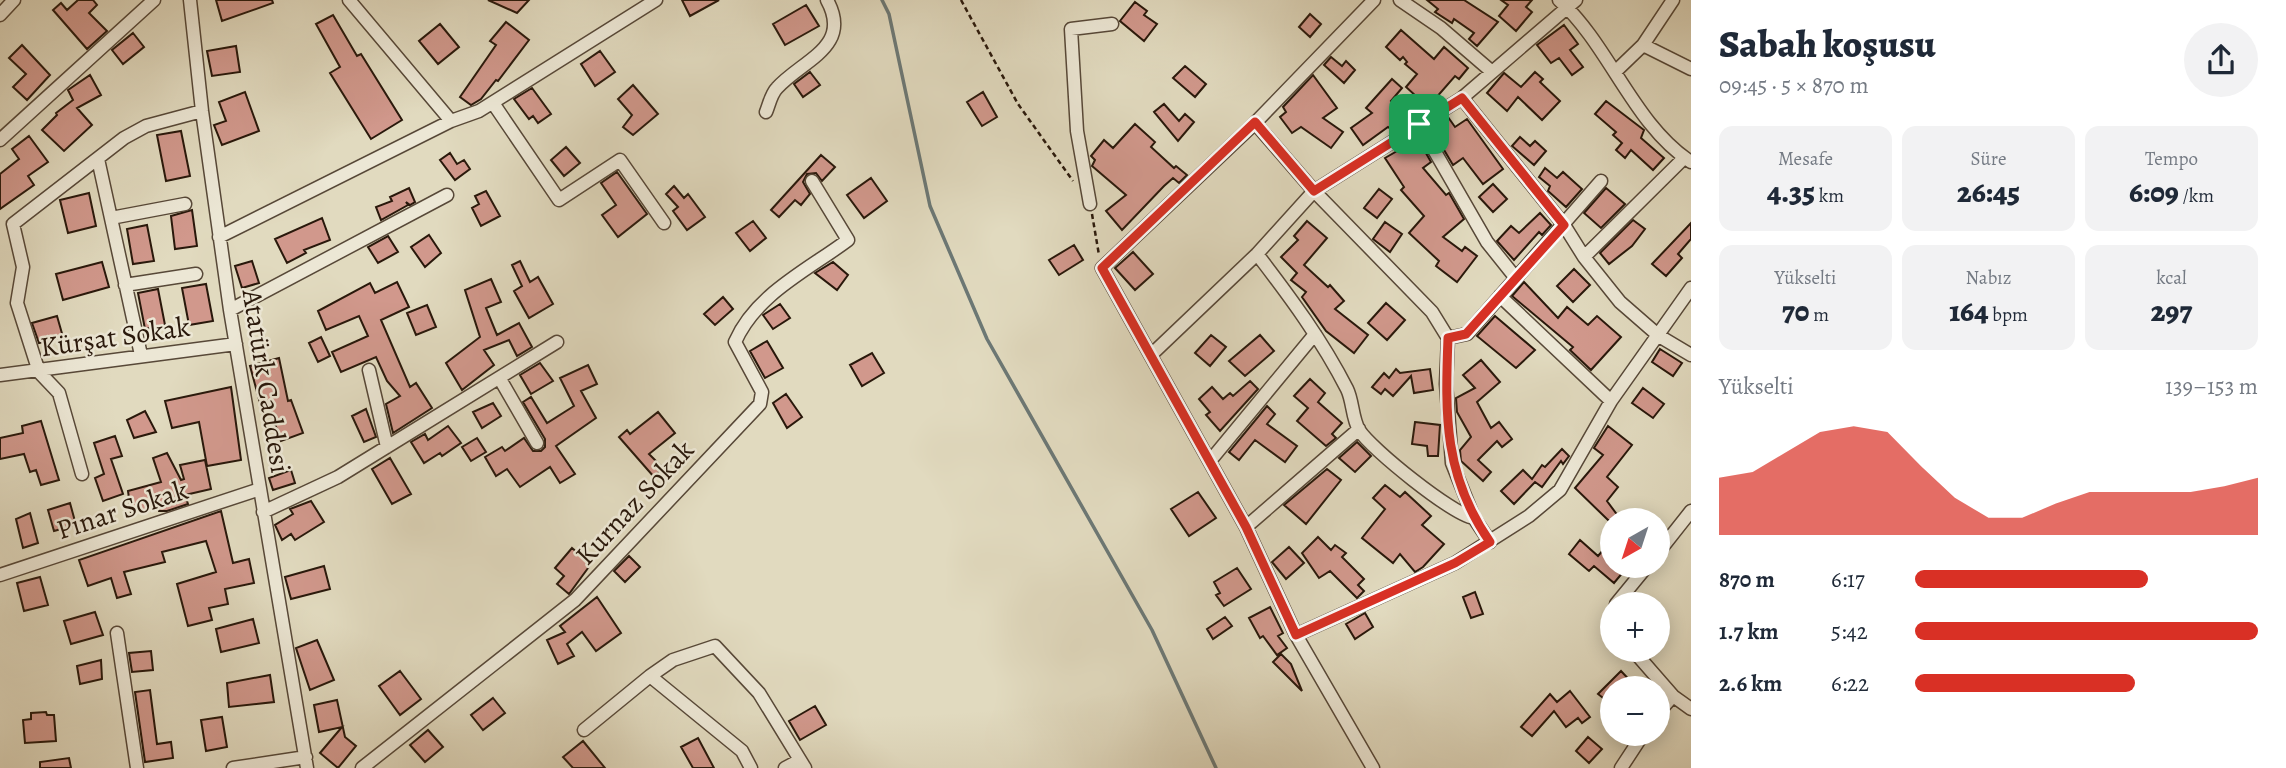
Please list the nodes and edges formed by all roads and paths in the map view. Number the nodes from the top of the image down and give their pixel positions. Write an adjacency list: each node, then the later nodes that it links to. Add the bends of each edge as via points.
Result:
1 (14, 0): 12 (street)
2 (154, 0): 25 (street)
3 (190, 0): 20 (street, Atatürk Caddesi)
4 (349, 0): 22 (street)
5 (656, 0): 19 (street)
6 (827, 0): 21 (street, via 834,12 833,34 825,50 775,89)
7 (961, 0): 30 (path, via 1018,104)
8 (1374, 0): 23 (street)
9 (1400, 0): 17 (street)
10 (1673, 0): 14 (street)
11 (1568, 3): 16 (street); 17 (street)
12 (0, 15)
13 (1112, 24): 34 (street, via 1071,29 1077,131)
14 (1643, 45): 15 (street); 16 (street)
15 (1691, 69)
16 (1616, 71): 27 (street, via 1652,124)
17 (1491, 72): 18 (street)
18 (1462, 98): 24 (street); 37 (street)
19 (493, 103): 22 (street); 36 (street, via 559,200 620,160)
20 (202, 111): 26 (street, via 146,126); 38 (street, Atatürk Caddesi)
21 (766, 112)
22 (451, 121): 38 (street)
23 (1255, 122): 31 (street); 41 (street)
24 (1419, 124): 31 (street); 43 (street, via 1487,242)
25 (0, 140)
26 (98, 159): 35 (street); 57 (street, via 13,224 23,267 17,303)
27 (1688, 160): 40 (street)
28 (812, 181): 89 (street, Kurnaz Sokak, via 848,240 764,300 744,320 735,342 762,392 760,404 575,600)
29 (1601, 181): 37 (street)
30 (1074, 182)
31 (1314, 191): 39 (street); 50 (street, via 1432,312)
32 (447, 195): 47 (street)
33 (185, 204): 35 (street)
34 (1090, 204): 41 (path)
35 (111, 218): 44 (street)
36 (664, 223)
37 (1564, 225): 40 (street); 43 (street)
38 (219, 237): 47 (street, Atatürk Caddesi)
39 (1257, 254): 48 (street); 54 (street)
40 (1584, 257): 49 (street, via 1620,302)
41 (1102, 268): 54 (street)
42 (196, 274): 44 (street)
43 (1515, 276): 46 (street)
44 (125, 285): 53 (street)
45 (1691, 288): 49 (street)
46 (1500, 296): 50 (street, via 1466,334); 60 (street)
47 (230, 310): 52 (street, Atatürk Caddesi)
48 (1315, 334): 61 (street, via 1349,392); 64 (street)
49 (1659, 336): 55 (street); 60 (street)
50 (1448, 338): 69 (street, via 1452,463)
51 (558, 342): 59 (street)
52 (236, 344): 53 (street, Kürşat Sokak); 66 (street, Atatürk Caddesi)
53 (141, 355): 57 (street, Kürşat Sokak)
54 (1151, 355): 64 (street)
55 (1691, 355)
56 (369, 370): 63 (street)
57 (39, 372): 58 (street, Kürşat Sokak); 65 (street, via 59,393)
58 (0, 375)
59 (500, 379): 62 (street); 63 (street)
60 (1611, 401): 72 (street, via 1560,490)
61 (1359, 429): 69 (street, via 1450,508); 70 (street)
62 (537, 443)
63 (387, 447): 68 (street, via 338,477)
64 (1210, 461): 70 (street)
65 (82, 474)
66 (260, 489): 68 (street, Atatürk Caddesi); 73 (street, Pınar Sokak)
67 (1691, 511): 71 (street)
68 (263, 512): 85 (street, Atatürk Caddesi)
69 (1474, 518): 72 (street)
70 (1246, 527): 77 (street)
71 (1670, 538)
72 (1490, 542): 77 (street, via 1455,563)
73 (0, 575)
74 (1637, 578): 75 (street)
75 (1626, 592)
76 (117, 633): 87 (street)
77 (1296, 635): 92 (street)
78 (1643, 662): 80 (street)
79 (650, 676): 83 (street); 86 (street, via 673,660 715,646 759,693); 90 (street, via 742,751)
80 (1673, 696): 81 (street); 82 (street)
81 (1670, 699)
82 (1691, 709)
83 (584, 730)
84 (1635, 746): 93 (street)
85 (307, 763): 88 (street)
86 (802, 764): 91 (street)
87 (137, 768)
88 (233, 768)
89 (362, 768)
90 (751, 768)
91 (785, 768)
92 (1373, 768)
93 (1621, 768)

